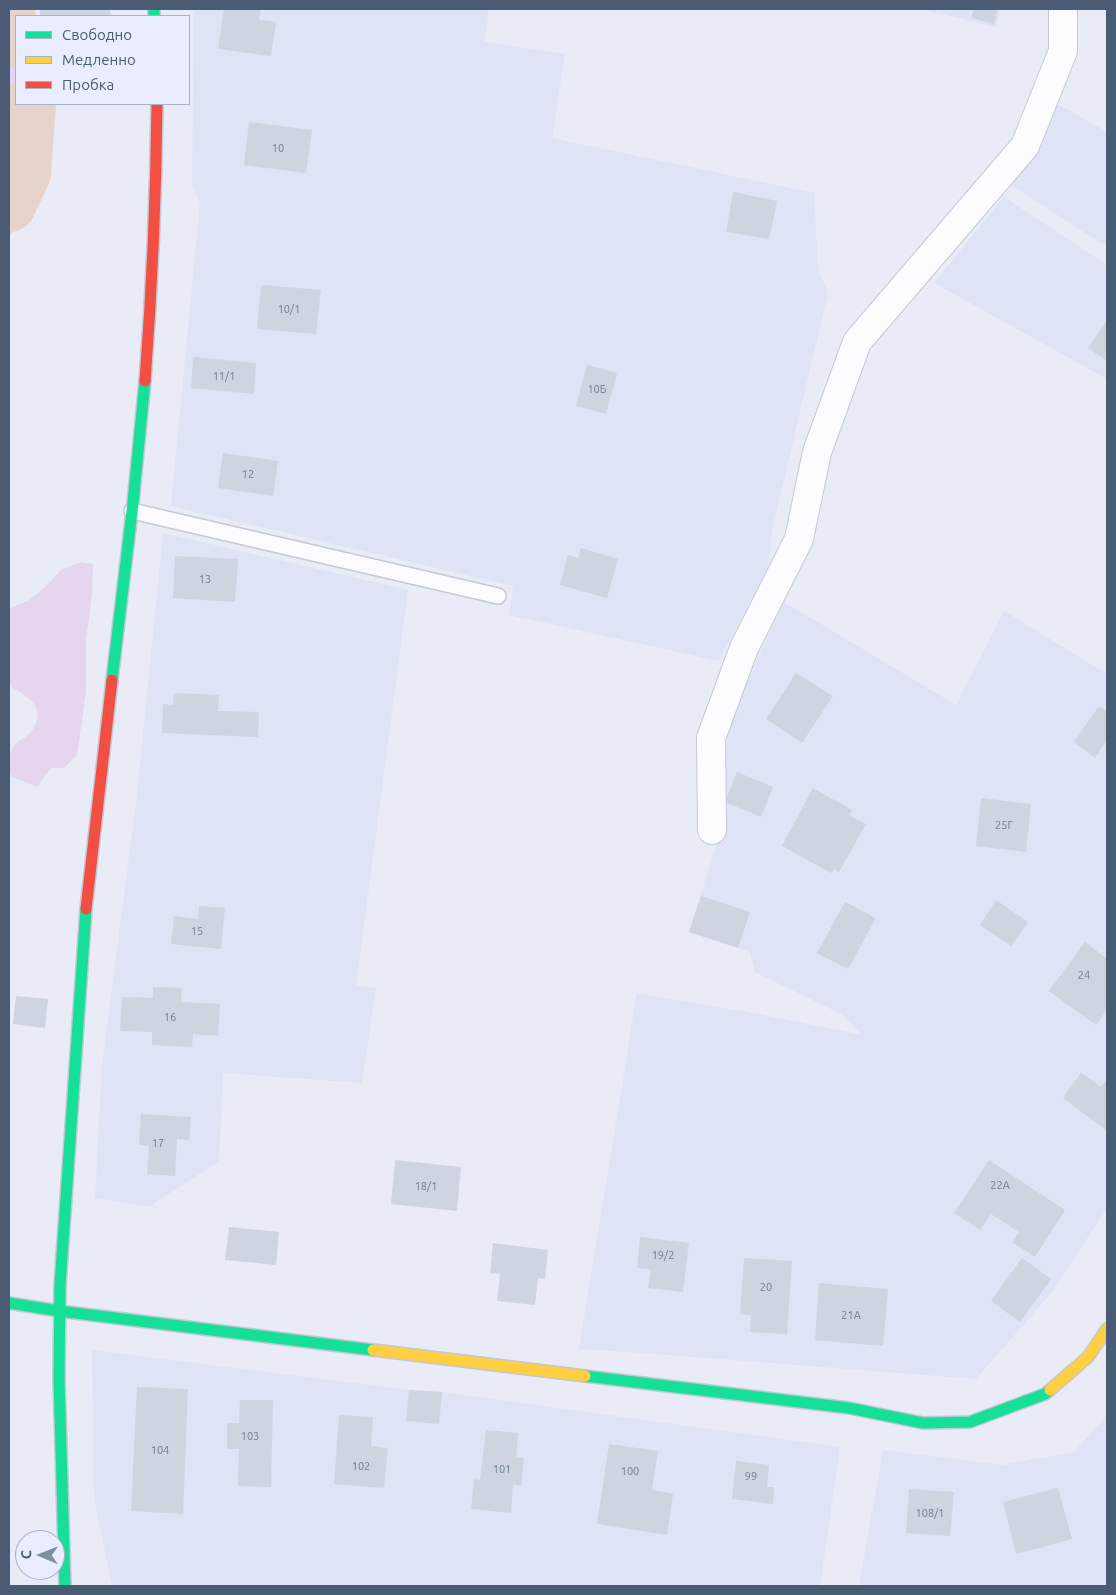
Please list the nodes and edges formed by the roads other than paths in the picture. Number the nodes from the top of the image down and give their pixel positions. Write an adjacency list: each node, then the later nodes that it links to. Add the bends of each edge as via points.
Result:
1 (1064, 9): 5 (street, via 1062,51 1025,146 857,342 817,452 800,539 744,648 711,738)
2 (157, 105): 3 (street, via 158,162 151,307)
3 (132, 511): 4 (lane); 7 (street, via 87,901)
4 (498, 596)
5 (712, 830)
6 (9, 1303): 7 (street)
7 (59, 1311): 8 (street, via 849,1408 923,1423 970,1422 1045,1394 1088,1357); 9 (street)
8 (1107, 1329)
9 (65, 1586)

